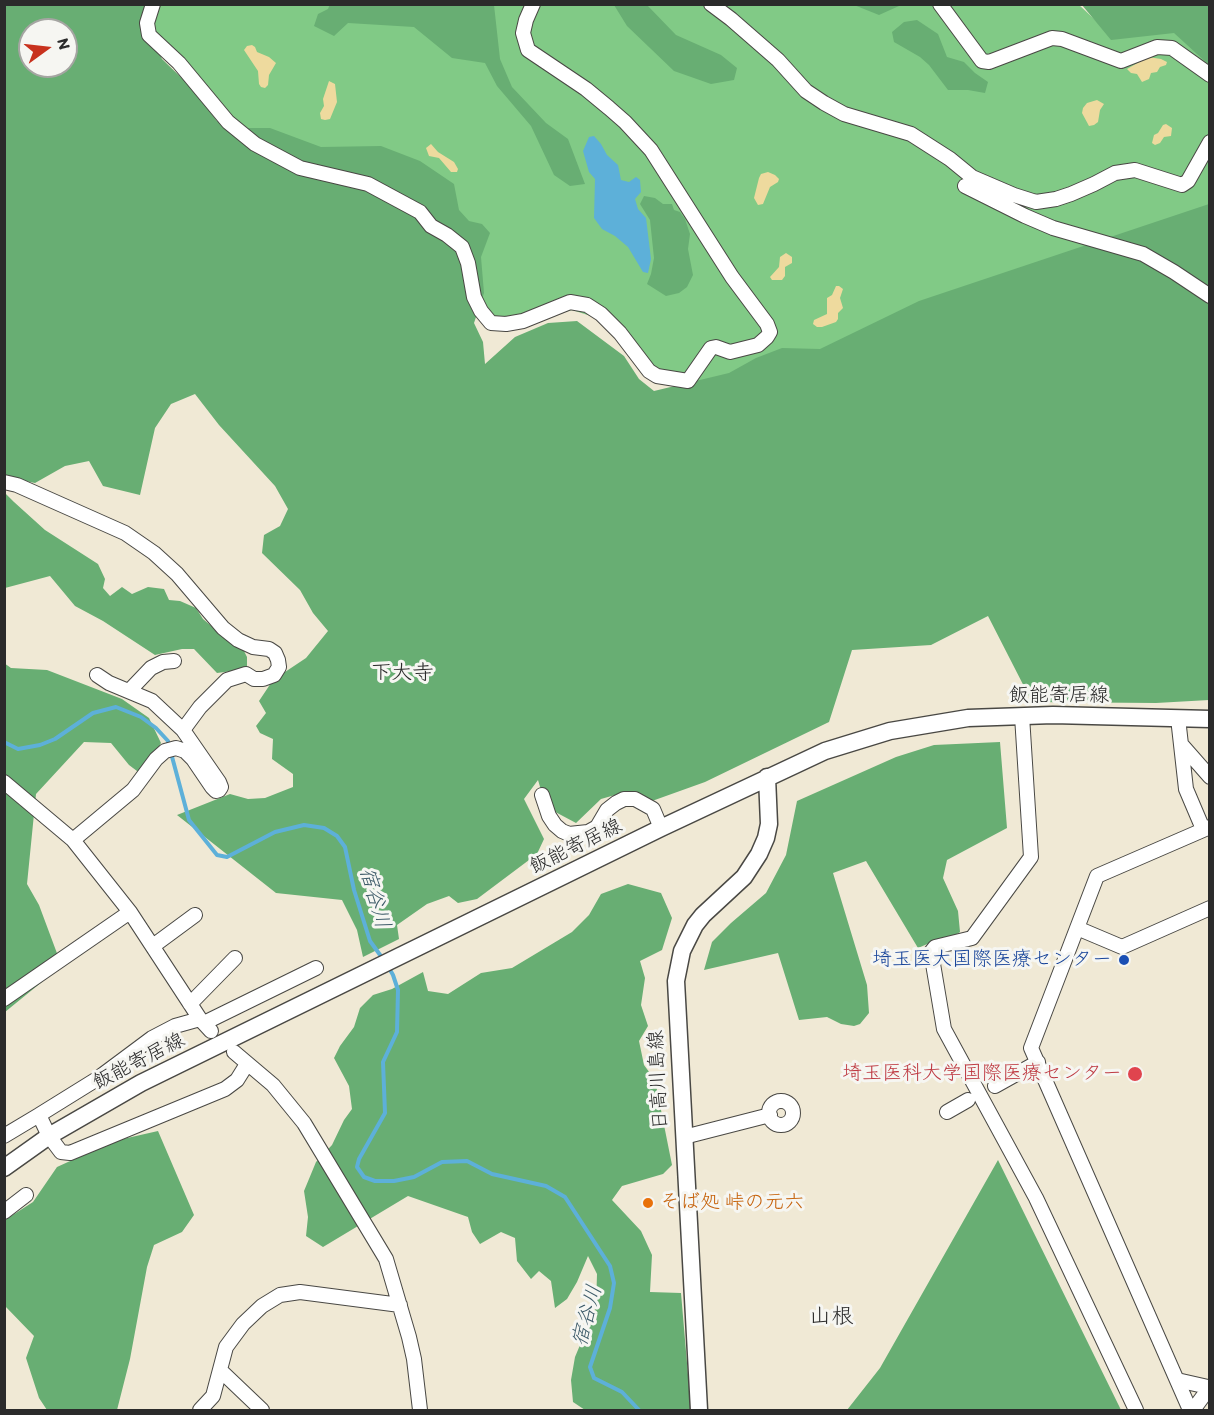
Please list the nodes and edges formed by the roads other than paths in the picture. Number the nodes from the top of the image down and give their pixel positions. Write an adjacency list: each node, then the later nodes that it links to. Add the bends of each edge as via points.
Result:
1 (153, 4): 2 (street, via 147,23 149,35 179,63 228,122 255,144 300,168 368,184 420,212 431,226 462,247 474,297 491,323 523,321 570,302 587,305 620,333 649,371 688,381 711,348 730,352 758,345 770,332 767,324 732,277 651,150 601,102 528,50 523,33)
2 (533, 4)
3 (711, 4): 6 (street, via 824,103 844,114 911,134 972,177 1036,202 1056,199 1125,171 1135,170 1182,185)
4 (940, 4): 5 (street, via 982,61 1052,38 1121,61 1157,47 1172,48)
5 (1209, 75)
6 (1209, 142)
7 (965, 186): 8 (street, via 1053,228 1143,254)
8 (1209, 296)
9 (4, 482): 16 (street, via 125,533 177,574 238,640 275,653 279,667 274,675 254,679 246,674 227,680)
10 (174, 661): 12 (street, via 151,668)
11 (98, 675): 12 (street)
12 (130, 690): 16 (street, via 153,701)
13 (1022, 716): 14 (main road, 飯能寄居線); 18 (main road, 飯能寄居線, via 948,721 890,731 825,751); 57 (street, via 1031,857 972,938 935,947 931,952 944,1029 1036,1198)
14 (1178, 718): 15 (main road, 飯能寄居線); 17 (street)
15 (1209, 719)
16 (183, 730): 24 (street, via 219,782 219,790 212,787 185,751 165,751 133,790)
17 (1181, 744): 19 (street); 23 (street, via 1186,789)
18 (767, 777): 22 (main road, 飯能寄居線); 45 (main road, 日高川島線, via 769,824 759,855 736,886 695,925 679,964 675,995)
19 (1209, 777)
20 (4, 782): 24 (street)
21 (542, 795): 22 (street, via 555,825 569,834 597,827 607,810 624,799 635,799 653,809)
22 (661, 828): 44 (main road, 飯能寄居線, via 141,1083)
23 (1206, 828): 28 (street, via 1097,876)
24 (73, 840): 26 (street)
25 (1209, 908): 28 (street, via 1122,947)
26 (130, 912): 29 (street); 32 (street)
27 (195, 915): 29 (street)
28 (1077, 928): 36 (street, via 1031,1048)
29 (153, 946): 33 (street)
30 (235, 958): 33 (street)
31 (316, 968): 34 (street)
32 (4, 999)
33 (190, 1004): 34 (street)
34 (205, 1024): 41 (street, via 175,1026 152,1038)
35 (234, 1052): 37 (street)
36 (1038, 1062): 38 (street); 51 (street)
37 (247, 1064): 44 (street, via 237,1080 225,1089 70,1153 61,1152); 49 (street, via 273,1085 304,1123 386,1259)
38 (995, 1086)
39 (968, 1100): 40 (street)
40 (947, 1112)
41 (39, 1115): 43 (street); 44 (street)
42 (770, 1115): 45 (street)
43 (4, 1136)
44 (49, 1136): 46 (main road, 飯能寄居線)
45 (684, 1137): 56 (main road, 日高川島線)
46 (4, 1168)
47 (26, 1195): 48 (street)
48 (4, 1212)
49 (400, 1305): 50 (street, via 309,1292 280,1295 243,1324 226,1347); 55 (street, via 414,1359)
50 (220, 1370): 53 (street, via 213,1396); 54 (street)
51 (1177, 1380): 52 (street); 58 (street)
52 (1209, 1387): 58 (street)
53 (200, 1410)
54 (262, 1410)
55 (420, 1410)
56 (699, 1410)
57 (1136, 1410)
58 (1192, 1410)

